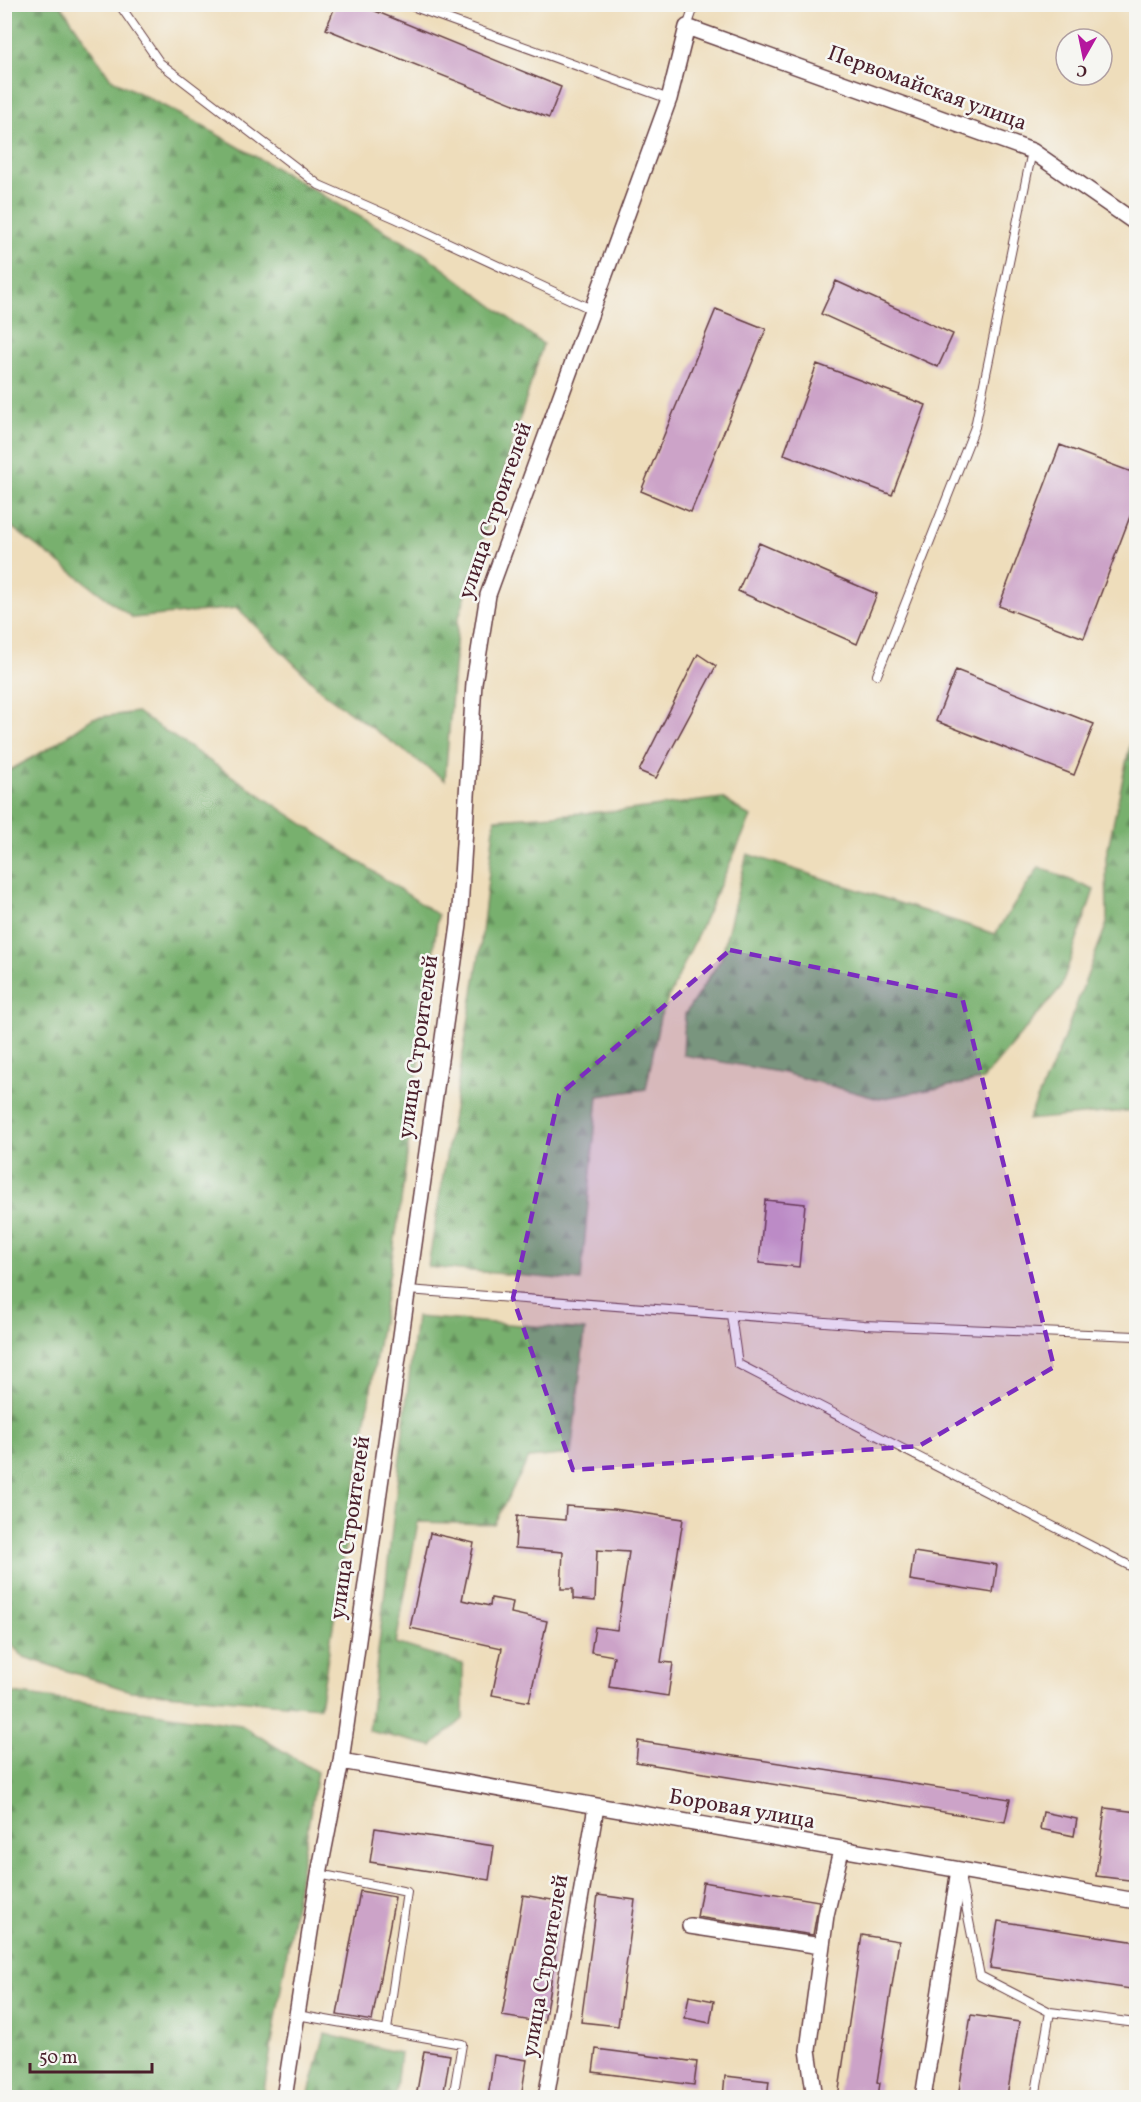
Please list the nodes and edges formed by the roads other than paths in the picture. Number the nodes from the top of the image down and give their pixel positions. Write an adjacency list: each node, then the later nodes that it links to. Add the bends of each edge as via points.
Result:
1 (119, 4): 8 (lane, via 160,63 319,185)
2 (406, 4): 5 (lane)
3 (695, 4): 4 (lane)
4 (687, 27): 5 (street, улица Строителей); 6 (street, Первомайская улица)
5 (669, 99): 8 (street, улица Строителей)
6 (1032, 151): 7 (street, Первомайская улица); 9 (lane, via 975,427)
7 (1137, 223)
8 (591, 309): 10 (street, улица Строителей, via 488,595 474,683 459,926)
9 (877, 675)
10 (408, 1290): 11 (lane); 14 (street, улица Строителей)
11 (731, 1315): 12 (lane, via 864,1325); 13 (lane, via 738,1364)
12 (1137, 1336)
13 (1137, 1569)
14 (341, 1761): 15 (street, Боровая улица); 18 (street, улица Строителей)
15 (596, 1807): 16 (street, Боровая улица); 28 (street, улица Строителей)
16 (841, 1850): 17 (street, Боровая улица); 21 (street)
17 (959, 1870): 19 (street, Боровая улица); 22 (lane, via 980,1976); 30 (street)
18 (319, 1874): 23 (street, улица Строителей); 25 (lane, via 407,1892)
19 (1137, 1901)
20 (690, 1926): 21 (street)
21 (821, 1946): 29 (street, via 808,2049)
22 (1050, 2012): 24 (lane); 31 (lane)
23 (297, 2014): 25 (lane); 26 (street, улица Строителей)
24 (1137, 2023)
25 (387, 2030): 27 (lane, via 462,2044)
26 (284, 2097)
27 (453, 2097)
28 (546, 2097)
29 (816, 2097)
30 (923, 2097)
31 (1035, 2097)

